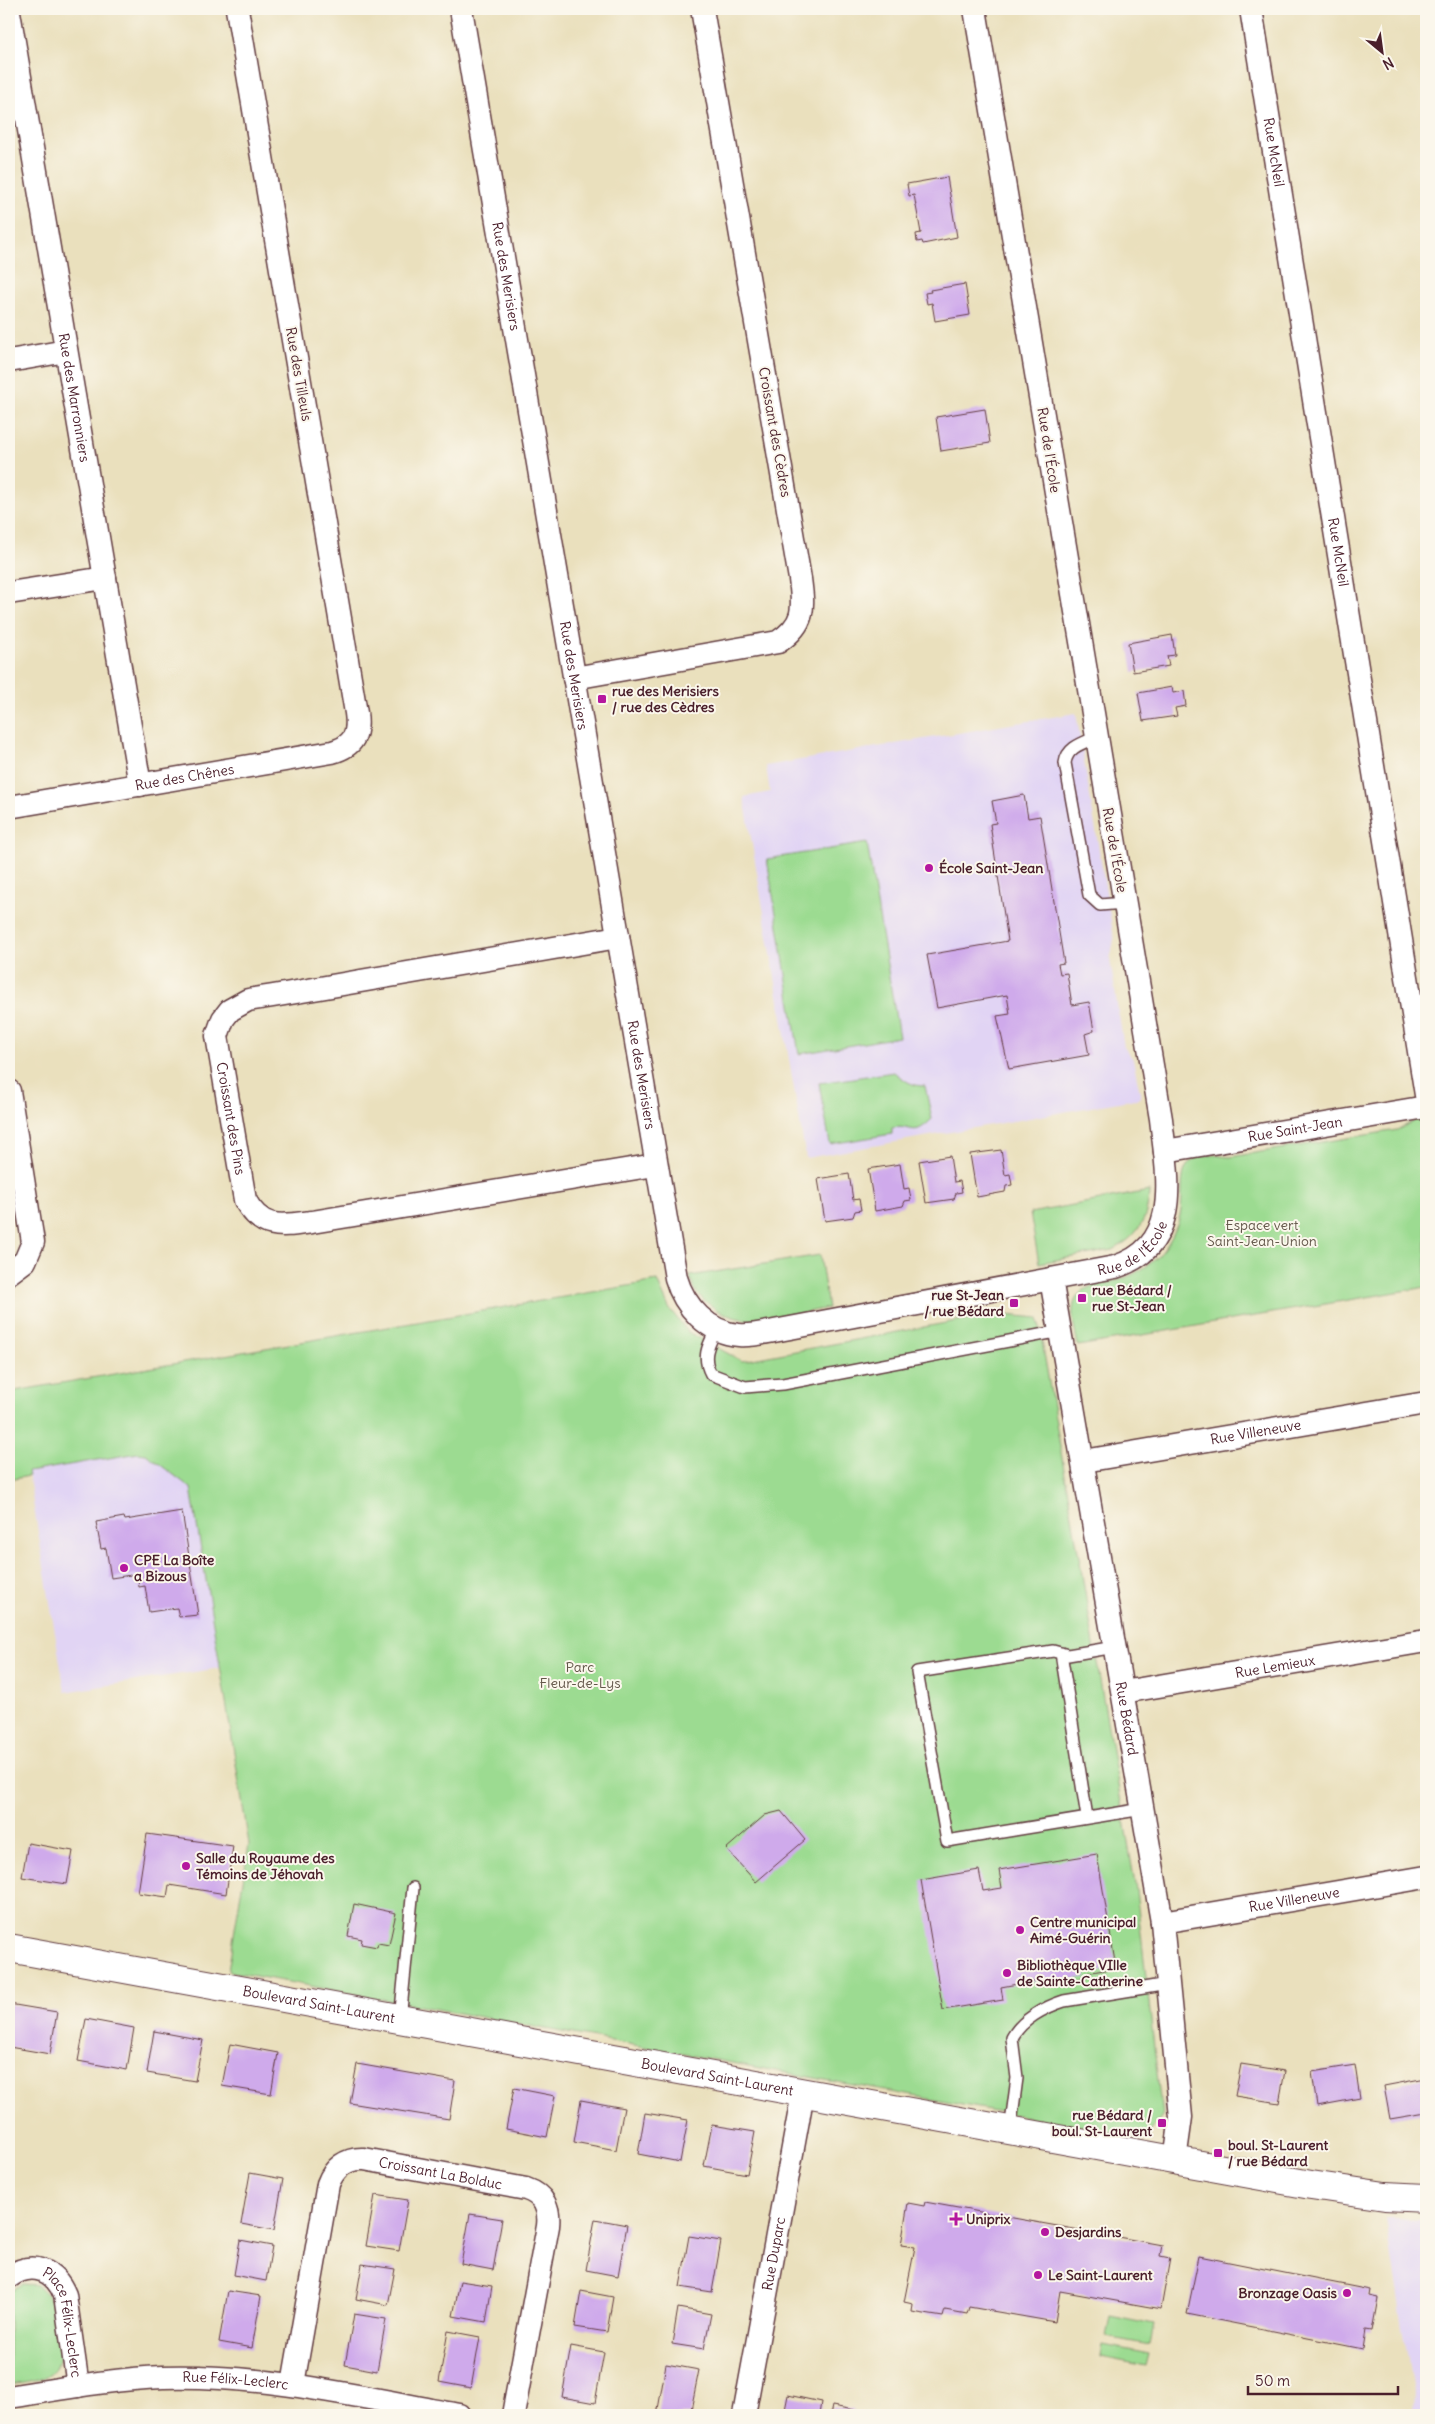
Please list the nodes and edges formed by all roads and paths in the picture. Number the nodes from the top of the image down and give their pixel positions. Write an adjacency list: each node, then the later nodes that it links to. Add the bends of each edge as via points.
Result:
1 (237, 9): 14 (street, Rue des Tilleuls, via 356,713 358,732)
2 (461, 9): 12 (street, Rue des Merisiers)
3 (702, 9): 12 (street, Croissant des Cèdres, via 798,569 802,612 790,634 778,642)
4 (975, 9): 13 (street, Rue de l'École)
5 (1251, 9): 20 (street, Rue McNeil)
6 (9, 12): 7 (street, Rue des Marronniers)
7 (18, 127): 8 (street, Rue des Marronniers)
8 (66, 351): 9 (street); 10 (street, Rue des Marronniers)
9 (9, 361)
10 (105, 578): 11 (street); 15 (street, Rue des Marronniers)
11 (9, 593)
12 (574, 678): 18 (street, Rue des Merisiers)
13 (1097, 737): 17 (street, Rue de l'École); 17 (lane, via 1071,750 1065,763 1089,895 1100,905)
14 (354, 739): 15 (street, Rue des Chênes, via 348,746 334,751)
15 (140, 785): 16 (street, Rue des Chênes)
16 (9, 808)
17 (1124, 903): 22 (street, Rue de l'École)
18 (618, 937): 23 (street, Rue des Merisiers); 23 (street, Croissant des Pins, via 239,1004 223,1019 217,1036 223,1078 245,1200 255,1215 272,1225 305,1223)
19 (9, 1091): 24 (street, via 32,1233 32,1248 25,1261)
20 (1426, 1095)
21 (1426, 1107): 22 (street, Rue Saint-Jean)
22 (1164, 1152): 25 (street, Rue de l'École, via 1166,1214 1157,1237 1148,1248 1115,1267)
23 (655, 1165): 26 (street, Rue des Merisiers, via 679,1289 696,1315)
24 (9, 1273)
25 (1051, 1279): 26 (street, Rue de l'École, via 753,1335 730,1334); 27 (street, Rue Bédard)
26 (716, 1328): 27 (lane, via 705,1358 711,1374 751,1387 783,1384)
27 (1061, 1331): 29 (street, Rue Bédard)
28 (1426, 1403): 29 (street, Rue Villeneuve)
29 (1084, 1461): 31 (street, Rue Bédard)
30 (1426, 1641): 33 (street, Rue Lemieux)
31 (1115, 1647): 32 (lane, via 1068,1655); 33 (street, Rue Bédard)
32 (1061, 1652): 35 (lane); 35 (lane, via 1053,1650 917,1672 946,1841)
33 (1123, 1692): 34 (street, Rue Bédard)
34 (1143, 1809): 35 (lane); 38 (street, Rue Bédard)
35 (1087, 1817)
36 (1426, 1877): 38 (street, Rue Villeneuve)
37 (413, 1888): 41 (lane)
38 (1162, 1922): 40 (street, Rue Bédard)
39 (9, 1948): 41 (street, Boulevard Saint-Laurent)
40 (1168, 1984): 43 (lane, via 1064,2001 1023,2023 1012,2038 1017,2078); 44 (street, Rue Bédard, via 1182,2117)
41 (400, 2020): 42 (street, Boulevard Saint-Laurent)
42 (803, 2093): 43 (street, Boulevard Saint-Laurent); 52 (street, Rue Duparc)
43 (1010, 2130): 44 (street, Boulevard Saint-Laurent)
44 (1175, 2160): 45 (street, Boulevard Saint-Laurent, via 1329,2188)
45 (1426, 2198)
46 (9, 2277): 48 (street, Place Félix-Leclerc, via 36,2269 56,2277 61,2284)
47 (292, 2384): 48 (street, Rue Félix-Leclerc, via 172,2377); 50 (street, Rue Félix-Leclerc); 51 (street, Croissant La Bolduc, via 328,2184 342,2164 364,2159 526,2188 544,2201 548,2226)
48 (78, 2386): 49 (street, Rue Félix-Leclerc)
49 (9, 2397)
50 (459, 2415)
51 (513, 2415)
52 (744, 2415)

